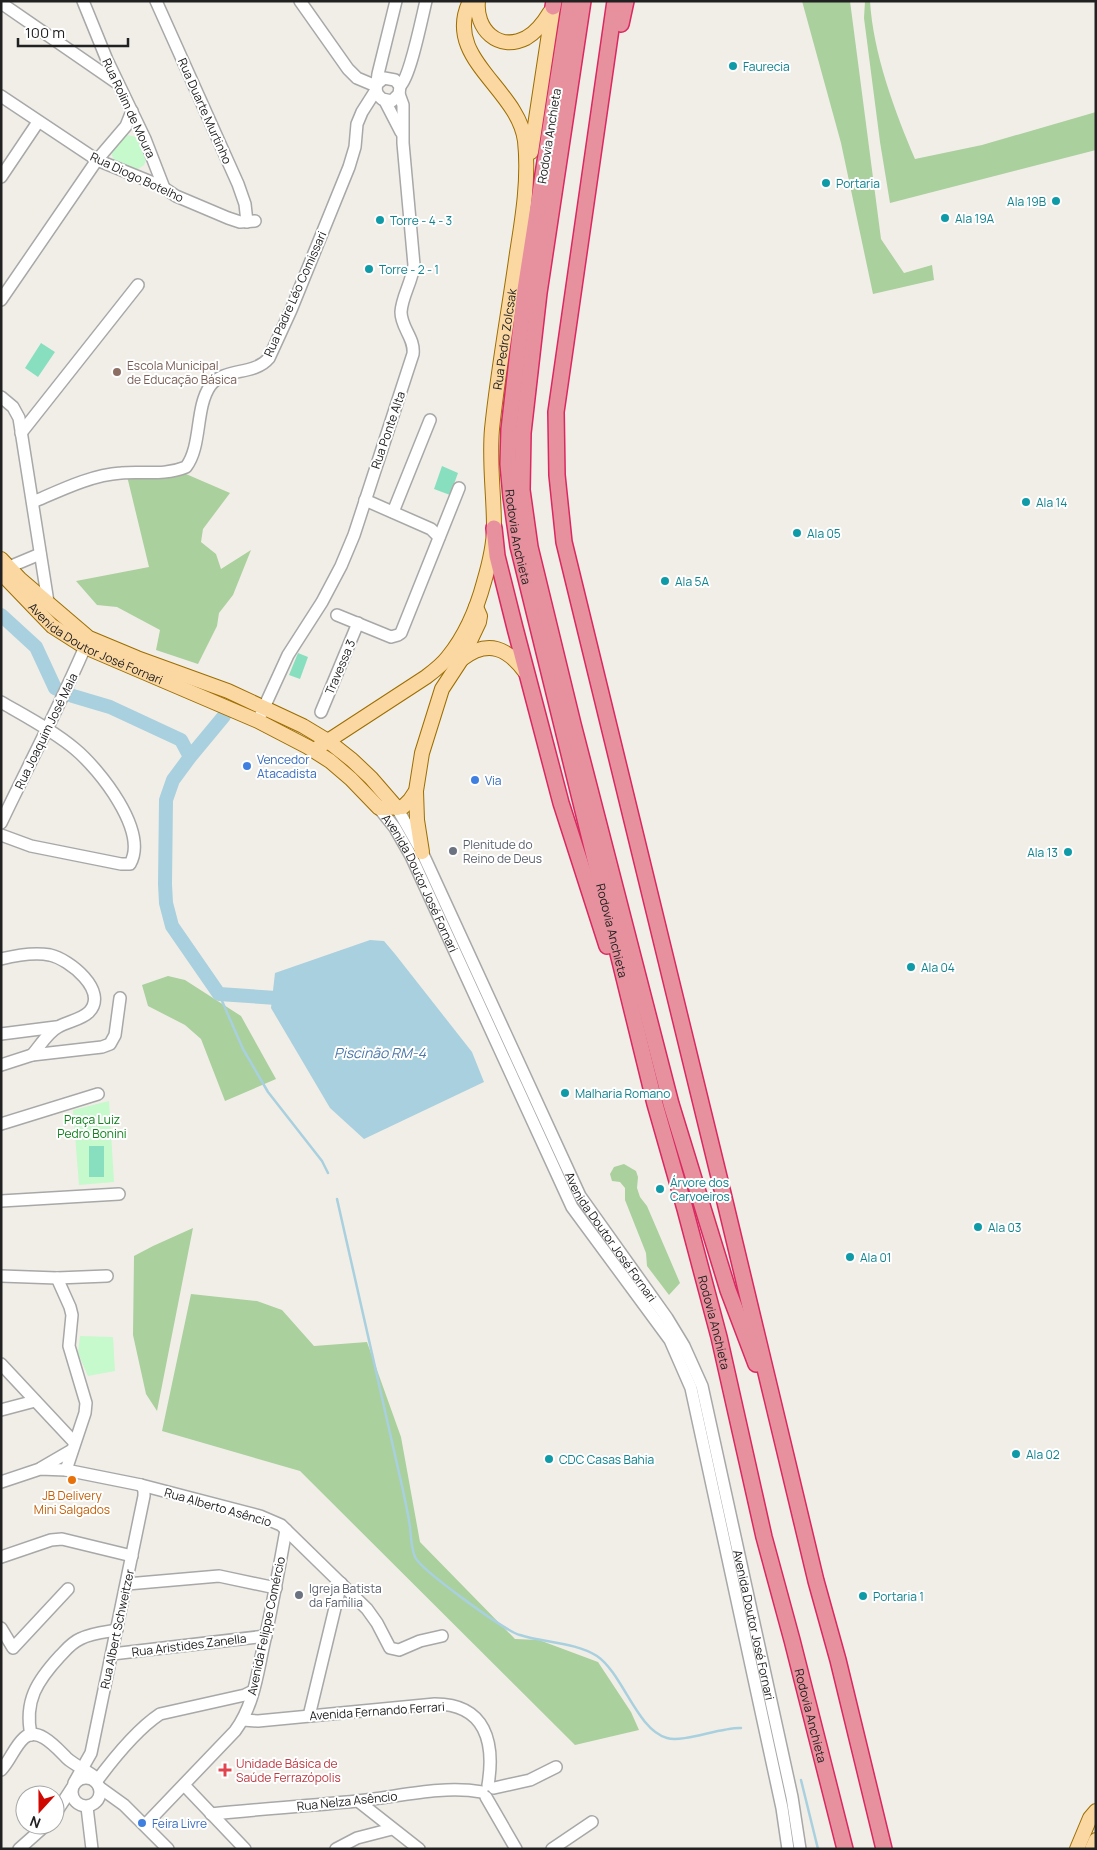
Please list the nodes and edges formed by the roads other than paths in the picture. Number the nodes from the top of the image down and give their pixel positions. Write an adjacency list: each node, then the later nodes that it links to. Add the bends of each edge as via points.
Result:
1 (83, 1): 14 (street, Rua Rolim de Moura)
2 (156, 1): 34 (street, Rua Duarte Murtinho, via 241,190)
3 (300, 1): 16 (street, via 348,69)
4 (396, 1): 16 (street, via 378,74)
5 (426, 1): 15 (street, via 409,68)
6 (470, 1): 33 (main road, Rua Pedro Zolcsak, via 464,19 465,39 470,52 512,106 523,128)
7 (478, 1): 13 (main road, via 478,16 483,27 492,36 505,41 519,41 532,34 546,20)
8 (570, 1): 77 (highway, Rodovia Anchieta, via 525,290 509,429 509,472 518,546)
9 (583, 1): 89 (highway, Rodovia Anchieta, via 539,293 523,433 523,500 530,547 573,724 672,1104 728,1290)
10 (615, 1): 22 (highway, Rodovia Anchieta)
11 (626, 1): 22 (highway)
12 (1, 3): 14 (street)
13 (554, 4): 33 (main road)
14 (119, 84): 19 (street, Rua Rolim de Moura)
15 (399, 90): 16 (street, via 392,101); 16 (street, via 395,80 388,77 380,80); 23 (street, Rua Ponte Alta)
16 (379, 92): 18 (street); 20 (street, Rua Ponte Alta)
17 (1, 96): 21 (street, Rua Diogo Botelho)
18 (368, 107): 20 (street); 44 (street, Rua Padre Léo Comissari, via 357,124 349,167 269,358 257,368 225,376 210,386 192,456 186,467 169,473 98,476)
19 (132, 111): 24 (street, via 128,124); 25 (street, Rua Rolim de Moura)
20 (392, 114): 23 (street, Rua Ponte Alta)
21 (38, 122): 28 (street, Rua Diogo Botelho); 31 (street)
22 (596, 125): 89 (highway, Rodovia Anchieta, via 556,412 560,516 568,561)
23 (402, 134): 43 (street, Rua Ponte Alta, via 414,266 401,314 414,349)
24 (118, 136): 25 (street, via 132,132); 26 (street)
25 (145, 138): 27 (street, Rua Rolim de Moura)
26 (110, 145): 28 (street); 29 (street, via 108,157)
27 (152, 155): 30 (street, via 146,169); 32 (street, Rua Rolim de Moura)
28 (97, 160): 29 (street, Rua Diogo Botelho); 36 (street)
29 (112, 167): 30 (street, Rua Diogo Botelho)
30 (134, 176): 32 (street, Rua Diogo Botelho)
31 (1, 177)
32 (164, 188): 34 (street, Rua Diogo Botelho, via 236,221)
33 (525, 202): 46 (main road, Rua Pedro Zolcsak, via 492,428 490,473)
34 (251, 221)
35 (138, 285): 38 (street)
36 (1, 300)
37 (1, 397): 39 (street)
38 (40, 409): 39 (street); 41 (street)
39 (16, 410): 41 (street)
40 (430, 420): 45 (street)
41 (21, 433): 44 (street)
42 (459, 488): 47 (street)
43 (364, 500): 45 (street); 60 (street, Rua Ponte Alta, via 338,574 292,648)
44 (33, 502): 48 (street)
45 (393, 512): 47 (street, via 431,529)
46 (494, 528): 51 (main road, Rua Pedro Zolcsak, via 488,567); 56 (highway, via 497,556)
47 (439, 538): 53 (street, via 401,633 391,636)
48 (40, 554): 49 (street); 50 (street)
49 (3, 567): 50 (main road); 54 (main road, Avenida Doutor José Fornari, via 52,626)
50 (48, 602): 54 (main road)
51 (476, 607): 55 (main road, via 479,622); 57 (main road, Rua Pedro Zolcsak, via 449,656)
52 (337, 615): 53 (street)
53 (358, 623): 61 (street, Travessa 3)
54 (87, 642): 60 (main road, Avenida Doutor José Fornari, via 228,691); 62 (main road, Avenida Doutor José Fornari); 63 (street, Rua Joaquim José Maia)
55 (461, 660): 56 (main road, via 476,650 491,648 512,656); 58 (main road)
56 (526, 673): 77 (highway, via 561,803)
57 (426, 677): 58 (main road, via 436,680); 64 (main road, Rua Pedro Zolcsak)
58 (442, 688): 66 (main road, via 422,752)
59 (1, 702): 63 (street)
60 (264, 707): 62 (street); 64 (main road, Avenida Doutor José Fornari)
61 (321, 712)
62 (258, 721): 65 (main road, Avenida Doutor José Fornari)
63 (46, 730): 69 (street, Rua Joaquim José Maia); 70 (street, via 75,749 116,798 127,816 134,841 130,864 30,846)
64 (328, 741): 65 (main road, Rua Pedro Zolcsak); 68 (main road, Avenida Doutor José Fornari, via 371,778)
65 (314, 750): 67 (main road, Avenida Doutor José Fornari, via 351,779)
66 (416, 791): 68 (main road, via 406,804); 71 (main road)
67 (378, 808): 68 (main road); 144 (street, Avenida Doutor José Fornari, via 411,856 572,1207 670,1340 682,1365 693,1396 782,1808)
68 (398, 808): 71 (street, Avenida Doutor José Fornari)
69 (1, 823)
70 (1, 835)
71 (422, 852): 145 (street, Avenida Doutor José Fornari, via 580,1196 667,1318 702,1386 790,1787)
72 (1, 959): 74 (street, via 35,953 51,955 62,959 83,976 94,993 90,1012)
73 (120, 998): 76 (street, via 115,1035 110,1044)
74 (56, 1027): 75 (street); 76 (street)
75 (1, 1034)
76 (32, 1055): 78 (street)
77 (644, 1060): 146 (highway, Rodovia Anchieta, via 655,1104 655,1129 662,1156 680,1191 723,1355 764,1537)
78 (1, 1065)
79 (98, 1094): 80 (street)
80 (1, 1124)
81 (119, 1194): 82 (street)
82 (1, 1200)
83 (1, 1276): 85 (street)
84 (107, 1276): 85 (street)
85 (57, 1278): 90 (street, via 72,1314 69,1346 86,1403)
86 (1, 1364): 87 (street)
87 (35, 1400): 88 (street); 90 (street)
88 (1, 1410)
89 (779, 1424): 147 (highway, Rodovia Anchieta)
90 (73, 1446): 91 (street, via 63,1457); 92 (street); 93 (street)
91 (40, 1469): 92 (street, Rua Alberto Asêncio); 95 (street)
92 (66, 1470): 93 (street, Rua Alberto Asêncio)
93 (85, 1473): 94 (street, Rua Alberto Asêncio)
94 (115, 1480): 96 (street, Rua Alberto Asêncio); 98 (street, Rua Alberto Asêncio, via 136,1491)
95 (1, 1482)
96 (141, 1485): 97 (street, Rua Alberto Asêncio); 98 (street, Rua Albert Schweitzer)
97 (159, 1490): 98 (street, via 149,1494); 99 (street, Rua Alberto Asêncio, via 260,1516)
98 (143, 1504): 101 (street, Rua Albert Schweitzer)
99 (286, 1530): 102 (street, Rua Alberto Asêncio); 104 (street, Avenida Felippe Comércio)
100 (1, 1556): 101 (street, via 56,1539)
101 (132, 1556): 103 (street, Rua Albert Schweitzer)
102 (341, 1583): 109 (street, Rua Alberto Asêncio, via 374,1618 390,1648 399,1650); 114 (street)
103 (127, 1584): 104 (street, via 219,1576); 107 (street, Rua Albert Schweitzer)
104 (276, 1588): 108 (street, Avenida Felippe Comércio)
105 (68, 1589): 106 (street, via 13,1648)
106 (1, 1628)
107 (117, 1630): 110 (street, Rua Albert Schweitzer); 115 (street, via 75,1641 42,1677 30,1706 28,1724)
108 (266, 1636): 110 (street, Rua Aristides Zanella); 111 (street, Avenida Felippe Comércio)
109 (442, 1636)
110 (112, 1654): 116 (street, Rua Albert Schweitzer)
111 (254, 1691): 112 (street); 113 (street, Avenida Felippe Comércio)
112 (220, 1700): 113 (street, via 236,1702); 117 (street, via 160,1714)
113 (245, 1715): 114 (street, Avenida Fernando Ferrari, via 264,1720); 122 (street)
114 (309, 1716): 123 (street, Avenida Fernando Ferrari, via 434,1704 460,1708 479,1724 489,1740)
115 (31, 1735): 116 (street, via 44,1738 69,1760); 119 (street, via 22,1740)
116 (89, 1762): 117 (street); 120 (street); 121 (street, Rua Albert Schweitzer)
117 (107, 1766): 120 (street)
118 (556, 1767): 123 (street, Rua Nelza Asêncio, via 530,1780)
119 (1, 1770)
120 (97, 1782): 121 (street, via 83,1778); 125 (street); 127 (street, via 100,1792)
121 (73, 1785): 124 (street, Rua Albert Schweitzer); 127 (street, via 73,1799)
122 (184, 1785): 130 (street); 132 (street)
123 (489, 1792): 126 (street, Rua Nelza Asêncio, via 422,1792); 142 (street, Avenida Fernando Ferrari, via 496,1815)
124 (65, 1798)
125 (118, 1800): 127 (street); 132 (street)
126 (358, 1801): 130 (street, Rua Nelza Asêncio); 133 (street)
127 (88, 1804): 128 (street); 137 (street)
128 (65, 1809)
129 (1096, 1811): 148 (main road)
130 (211, 1814): 139 (street)
131 (592, 1822): 143 (street)
132 (145, 1825): 138 (street)
133 (392, 1829): 140 (street, via 357,1838); 141 (street)
134 (35, 1835): 136 (street)
135 (1096, 1840): 149 (main road)
136 (19, 1849)
137 (92, 1849)
138 (168, 1849)
139 (246, 1849)
140 (336, 1849)
141 (419, 1849)
142 (516, 1849)
143 (552, 1849)
144 (788, 1849)
145 (800, 1849)
146 (845, 1849)
147 (884, 1849)
148 (1077, 1849)
149 (1092, 1849)

